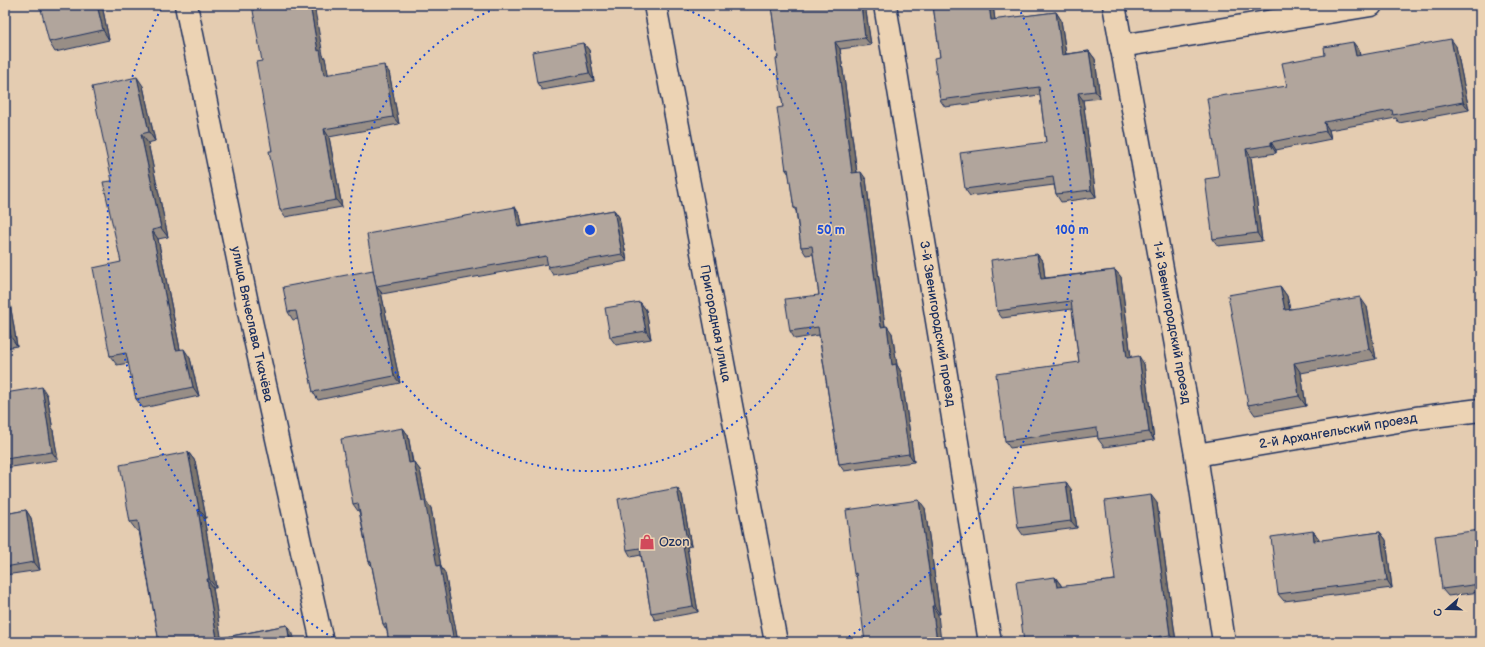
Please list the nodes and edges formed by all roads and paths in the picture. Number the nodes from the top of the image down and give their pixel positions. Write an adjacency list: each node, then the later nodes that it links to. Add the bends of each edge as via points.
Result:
1 (186, 5): 9 (street, улица Вячеслава Ткачёва, via 247,303)
2 (655, 5): 10 (street, Пригородная улица)
3 (884, 5): 11 (street, 3-й Звенигородский проезд)
4 (1114, 5): 6 (street, 1-й Звенигородский проезд)
5 (1371, 5): 6 (street)
6 (1121, 46): 8 (street, 1-й Звенигородский проезд)
7 (1480, 410): 8 (street, 2-й Архангельский проезд, via 1416,418)
8 (1196, 455): 12 (street, 1-й Звенигородский проезд)
9 (322, 642)
10 (776, 642)
11 (990, 642)
12 (1224, 642)

